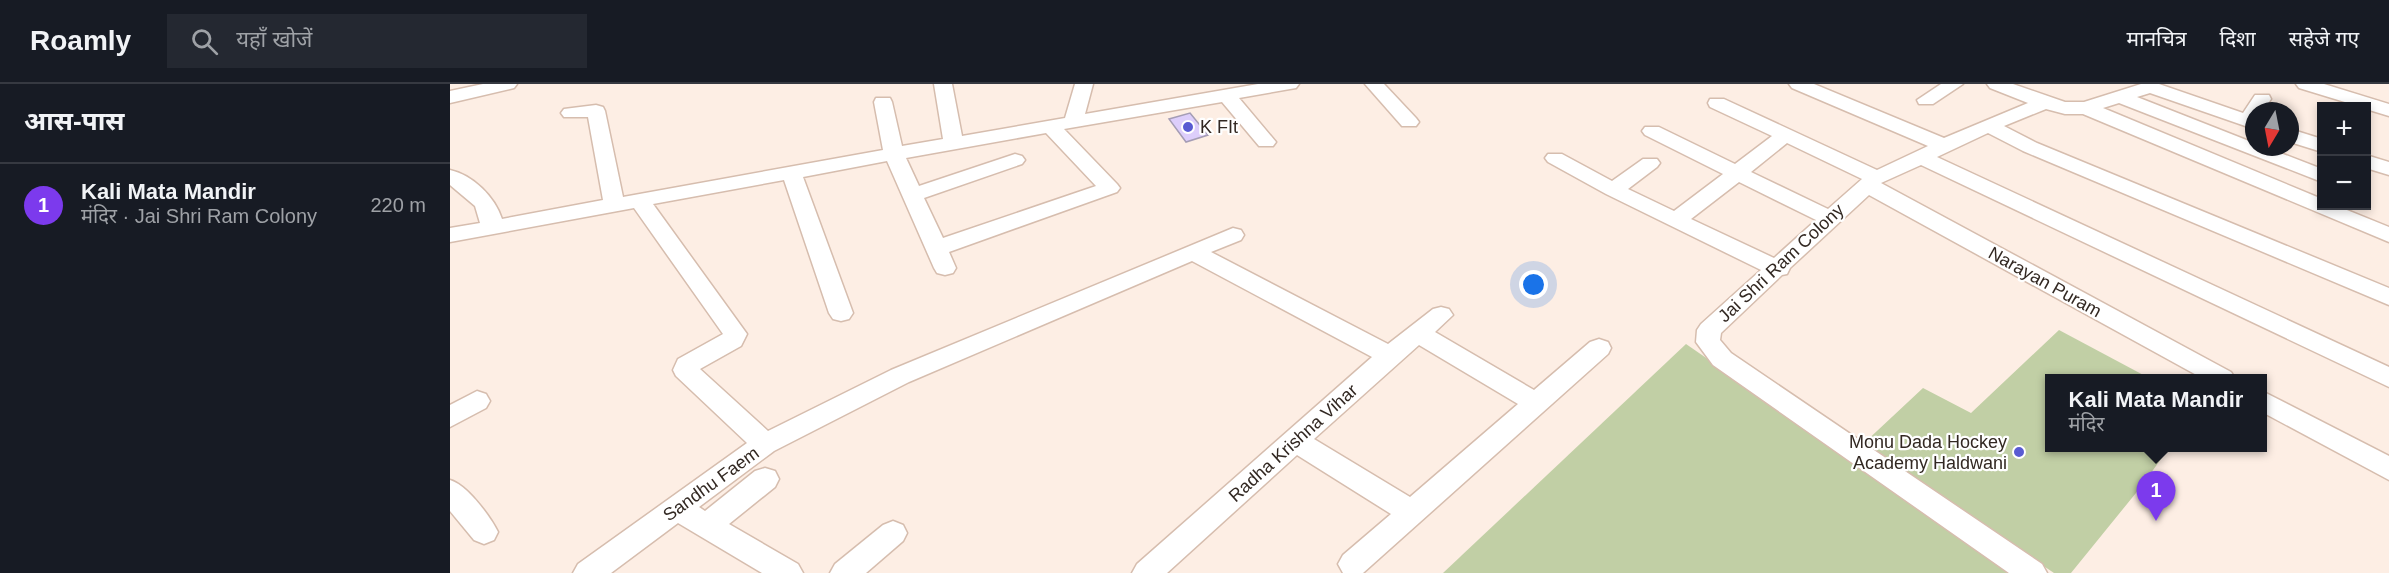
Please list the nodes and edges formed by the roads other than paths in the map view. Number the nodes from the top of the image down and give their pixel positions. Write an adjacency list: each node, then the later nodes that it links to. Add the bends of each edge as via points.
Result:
1 (508, 84): 13 (street)
2 (943, 84): 33 (street)
3 (1084, 84): 25 (street)
4 (1290, 84): 12 (street)
5 (1374, 84): 26 (street)
6 (1798, 84): 35 (street)
7 (1954, 84): 16 (street)
8 (1996, 84): 19 (street)
9 (2305, 84): 22 (street)
10 (2152, 86): 14 (street); 24 (street)
11 (1198, 92): 12 (street); 25 (street)
12 (1227, 96): 32 (street)
13 (450, 97)
14 (2122, 98): 21 (street); 45 (street)
15 (2262, 99): 18 (street)
16 (1926, 100)
17 (883, 102): 36 (street)
18 (2260, 102)
19 (2045, 103): 21 (street); 28 (street, Jai Shri Ram Colony)
20 (1717, 104): 30 (street, Narayan Puram)
21 (2086, 108): 56 (street)
22 (2389, 110)
23 (571, 113): 50 (street, via 596,111)
24 (2245, 119)
25 (1074, 121): 27 (street)
26 (1409, 122)
27 (1049, 125): 33 (street); 57 (street, via 1110,188)
28 (1988, 125): 35 (street, Jai Shri Ram Colony); 61 (street, via 2030,147)
29 (1652, 131): 44 (street)
30 (1786, 135): 44 (street); 47 (street, Narayan Puram)
31 (2299, 138): 34 (street)
32 (1266, 142)
33 (953, 143): 36 (street)
34 (2317, 144)
35 (1945, 146): 37 (street, Jai Shri Ram Colony)
36 (894, 153): 43 (street); 49 (street)
37 (1921, 157): 47 (street, Jai Shri Ram Colony); 68 (street)
38 (1555, 158): 48 (street)
39 (1015, 160): 49 (street)
40 (2371, 162): 42 (street)
41 (1650, 163): 48 (street)
42 (2389, 169)
43 (791, 172): 50 (street); 62 (street)
44 (1736, 172): 51 (street); 52 (street)
45 (2317, 174)
46 (450, 176): 53 (street, via 483,201 492,217)
47 (1872, 181): 51 (street, Jai Shri Ram Colony); 67 (street, Narayan Puram)
48 (1613, 190): 52 (street)
49 (912, 195): 57 (street)
50 (626, 202): 53 (street); 74 (street, Sandhu Faem, via 735,334 732,340 687,365 685,370)
51 (1829, 218): 60 (street, Jai Shri Ram Colony)
52 (1676, 220): 60 (street)
53 (491, 228): 54 (street)
54 (450, 235)
55 (1233, 235): 58 (street)
56 (2389, 235)
57 (937, 248): 59 (street)
58 (1193, 252): 66 (street); 74 (street, via 900,376)
59 (945, 268)
60 (1779, 269): 88 (street, Jai Shri Ram Colony, via 1710,330 1708,342 1722,359)
61 (2389, 297)
62 (841, 313)
63 (1441, 315): 64 (street, Radha Krishna Vihar)
64 (1419, 334): 66 (street, Radha Krishna Vihar); 70 (street)
65 (1599, 348): 70 (street)
66 (1390, 356): 73 (street, Radha Krishna Vihar)
67 (2215, 374)
68 (2389, 378)
69 (477, 401): 72 (street)
70 (1536, 403): 79 (street)
71 (2267, 403): 75 (street)
72 (450, 417)
73 (1296, 441): 79 (street); 87 (street, Radha Krishna Vihar)
74 (765, 444): 78 (street, Sandhu Faem)
75 (2389, 469)
76 (765, 479): 80 (street)
77 (450, 491): 81 (street)
78 (678, 509): 80 (street); 84 (street, Sandhu Faem)
79 (1411, 512): 83 (street)
80 (706, 526): 85 (street)
81 (484, 532)
82 (893, 533): 86 (street)
83 (1353, 564)
84 (588, 573)
85 (788, 573)
86 (845, 573)
87 (1147, 573)
88 (2032, 573)

